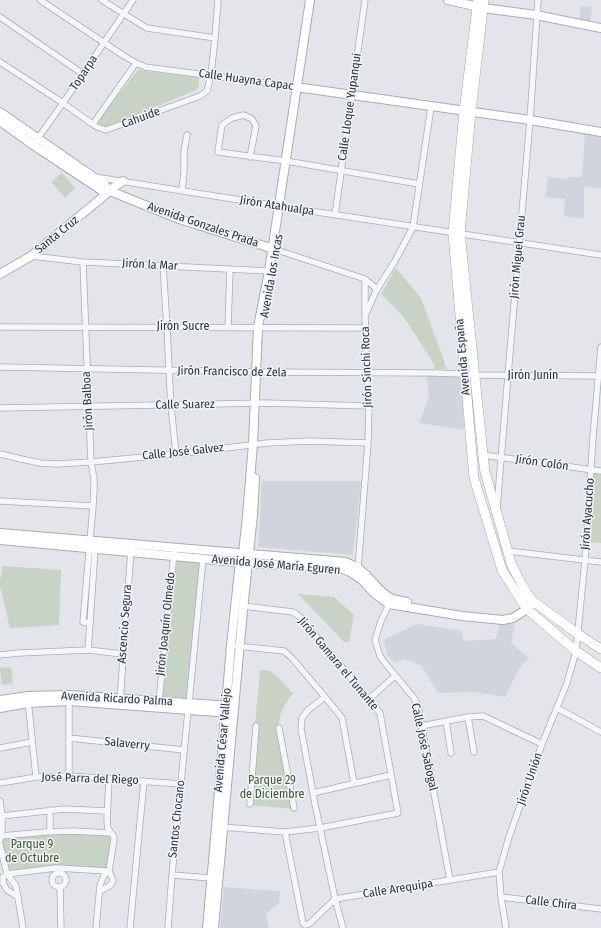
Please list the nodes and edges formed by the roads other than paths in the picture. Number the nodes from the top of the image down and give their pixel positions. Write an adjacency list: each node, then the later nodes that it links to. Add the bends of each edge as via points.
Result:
1 (40, 0): 16 (street, Calle Huayna Capac)
2 (102, 0): 11 (street)
3 (133, 0): 11 (street, Toparpa)
4 (218, 0): 15 (street, Cahuide)
5 (310, 0): 21 (main road, Avenida los Incas)
6 (315, 0): 21 (main road, Avenida los Incas)
7 (365, 0): 22 (street, Calle Lloque Yupanqui)
8 (448, 0): 10 (main road)
9 (538, 0): 12 (street, Jirón Miguel Grau)
10 (480, 3): 12 (main road); 26 (main road, Avenida España)
11 (124, 14): 15 (street, via 148,28); 16 (street, Toparpa)
12 (536, 15): 14 (main road); 27 (street, Jirón Miguel Grau)
13 (0, 17): 19 (street)
14 (601, 28)
15 (215, 38): 20 (street, Cahuide)
16 (104, 43): 18 (street, Calle Huayna Capac); 19 (street, Toparpa)
17 (0, 62): 23 (street, Cahuide)
18 (136, 63): 20 (street, Calle Huayna Capac, via 145,67); 29 (street)
19 (83, 74): 23 (street, Toparpa)
20 (211, 75): 21 (street, Calle Huayna Capac); 29 (street, Cahuide, via 206,91 200,96 106,130)
21 (299, 88): 22 (main road, Calle Huayna Capac); 34 (main road, Avenida los Incas)
22 (352, 95): 24 (main road, Calle Huayna Capac); 35 (street, Calle Lloque Yupanqui)
23 (63, 103): 29 (street, Cahuide); 32 (street, Toparpa)
24 (431, 107): 26 (main road, Calle Huayna Capac); 38 (street, Jirón Sinchi Roca)
25 (0, 112): 32 (main road, Avenida Gonzales Prada)
26 (467, 112): 27 (main road, Calle Huayna Capac); 44 (main road, Avenida España)
27 (530, 120): 30 (main road, Calle Huayna Capac); 45 (street, Jirón Miguel Grau)
28 (0, 121): 32 (main road, Avenida Gonzales Prada)
29 (93, 124)
30 (601, 132)
31 (187, 135): 40 (street)
32 (35, 142): 36 (main road, Avenida Gonzales Prada); 39 (main road, Avenida Gonzales Prada, via 101,190)
33 (250, 157): 33 (street, via 256,126 252,119 244,115 232,118 222,125 218,152); 34 (street)
34 (288, 162): 35 (street); 41 (main road, Avenida los Incas)
35 (342, 171): 38 (street); 42 (street, Calle Lloque Yupanqui)
36 (94, 177): 37 (street, Jirón Atahualpa); 39 (main road, Avenida Gonzales Prada)
37 (123, 181): 39 (main road, Santa Cruz); 40 (street, Jirón Atahualpa)
38 (419, 184): 43 (street, Jirón Sinchi Roca)
39 (110, 191): 46 (main road, Avenida Gonzales Prada, via 179,219); 48 (main road, Santa Cruz)
40 (182, 191): 41 (street, Jirón Atahualpa)
41 (281, 207): 42 (street, Jirón Atahualpa); 46 (main road, Avenida los Incas)
42 (336, 215): 43 (street, Jirón Atahualpa)
43 (413, 227): 44 (street, Jirón Atahualpa); 55 (street, Jirón Sinchi Roca)
44 (456, 233): 45 (street, Jirón Atahualpa); 69 (main road, Avenida España); 70 (main road, Avenida España)
45 (519, 243): 47 (street, Jirón Atahualpa); 71 (street, Jirón Miguel Grau)
46 (275, 249): 52 (main road, Avenida los Incas); 54 (street, Avenida Gonzales Prada); 61 (main road, Avenida los Incas)
47 (601, 255)
48 (31, 256): 49 (street, Jirón la Mar); 53 (main road, Santa Cruz)
49 (83, 262): 50 (street, Jirón la Mar); 58 (street, Jirón Balboa)
50 (163, 265): 51 (street, Jirón la Mar); 59 (street)
51 (230, 269): 52 (street, Jirón la Mar); 60 (street)
52 (269, 271): 61 (main road, Avenida los Incas)
53 (0, 274)
54 (365, 279): 55 (street, Avenida Gonzales Prada); 56 (street)
55 (377, 289): 56 (street, Jirón Sinchi Roca)
56 (366, 316): 62 (street, Jirón Sinchi Roca)
57 (0, 327): 58 (street, Jirón Sucre)
58 (85, 327): 59 (street, Jirón Sucre); 65 (street, Jirón Balboa)
59 (167, 327): 60 (street, Jirón Sucre); 66 (street)
60 (228, 327): 61 (street, Jirón Sucre)
61 (261, 327): 62 (street, Jirón Sucre); 67 (main road, Avenida los Incas)
62 (365, 328): 68 (street, Jirón Sinchi Roca)
63 (601, 347): 72 (street, Jirón Ayacucho)
64 (0, 367): 65 (street, Jirón Francisco de Zela)
65 (87, 368): 66 (street, Jirón Francisco de Zela); 76 (street, Jirón Balboa)
66 (168, 370): 67 (street, Jirón Francisco de Zela); 74 (street)
67 (258, 372): 68 (street, Jirón Francisco de Zela); 73 (main road, Avenida los Incas)
68 (367, 373): 69 (street, Jirón Francisco de Zela); 75 (street, Jirón Sinchi Roca)
69 (464, 374): 70 (street, Jirón Junín); 104 (main road, Avenida España, via 474,478)
70 (474, 375): 71 (street, Jirón Junín); 82 (main road, Avenida España)
71 (508, 376): 72 (street, Jirón Junín); 83 (street, Jirón Miguel Grau)
72 (600, 376): 85 (street, Jirón Ayacucho)
73 (257, 403): 74 (street, Calle Suarez); 75 (street, Calle Suarez); 79 (main road, Avenida los Incas)
74 (171, 406): 76 (street, Calle Suarez); 81 (street)
75 (369, 406): 78 (street, Jirón Sinchi Roca)
76 (89, 407): 77 (street, Calle Suarez); 84 (street, Jirón Balboa)
77 (0, 408)
78 (368, 443): 79 (street, Calle José Galvez, via 310,441); 103 (street, Jirón Sinchi Roca)
79 (255, 444): 81 (street, Calle José Galvez); 96 (main road, Avenida los Incas, via 253,515)
80 (0, 454): 84 (street, Calle José Galvez, via 40,463)
81 (176, 454): 84 (street, Calle José Galvez)
82 (483, 455): 83 (street, Jirón Colón); 89 (main road, Avenida España)
83 (501, 458): 85 (street, Jirón Colón); 89 (street, Jirón Miguel Grau)
84 (91, 462): 88 (street, Jirón Balboa, via 94,479)
85 (590, 469): 86 (street, Jirón Colón); 99 (street, Jirón Ayacucho)
86 (601, 471)
87 (0, 501): 88 (street)
88 (93, 506): 92 (street, Jirón Balboa)
89 (497, 514): 95 (main road, Avenida España)
90 (0, 534): 92 (main road, Avenida José María Eguren)
91 (0, 540): 92 (main road, Avenida José María Eguren)
92 (91, 546): 94 (main road, Avenida José María Eguren); 112 (street, Jirón Balboa, via 83,622 90,622)
93 (174, 547): 94 (main road, Avenida José María Eguren); 96 (main road, Avenida José María Eguren); 97 (street, Jirón Joaquín Olmedo)
94 (131, 548): 97 (main road, Avenida José María Eguren); 114 (street, Ascencio Segura)
95 (508, 552): 99 (street); 102 (main road, Avenida España)
96 (246, 553): 101 (main road, Avenida César Vallejo); 103 (main road, Avenida José María Eguren, via 346,562)
97 (173, 556): 98 (main road, Avenida José María Eguren); 124 (street, Jirón Joaquín Olmedo)
98 (203, 559): 101 (main road, Avenida José María Eguren); 126 (street, Santos Chocano)
99 (585, 560): 100 (street); 108 (street, Jirón Ayacucho)
100 (601, 562)
101 (244, 563): 105 (main road, Avenida José María Eguren, via 343,569 362,580 375,594); 107 (main road, Avenida César Vallejo); 109 (main road, Avenida César Vallejo)
102 (512, 566): 104 (main road, via 511,570 506,572); 106 (main road, Avenida España, via 528,595)
103 (358, 568): 106 (main road, Avenida José María Eguren, via 383,593 398,601 498,616 510,615)
104 (502, 570): 106 (main road, Avenida España)
105 (390, 604): 106 (main road, Avenida José María Eguren, via 498,620 513,618); 118 (street, Calle José Sabogal, via 375,640 380,656)
106 (529, 604): 108 (main road, Avenida España); 113 (main road, Avenida España)
107 (243, 606): 110 (main road, Avenida César Vallejo); 120 (street, Jirón Gamara el Tunante, via 293,612 301,618)
108 (578, 634): 111 (main road, Avenida España); 113 (street, Jirón Unión)
109 (231, 645): 110 (street); 129 (main road, Avenida César Vallejo)
110 (240, 646): 119 (street, via 284,651); 129 (main road, Avenida César Vallejo)
111 (601, 649)
112 (88, 650): 114 (street); 115 (street)
113 (576, 651): 116 (main road, via 585,649); 117 (main road, Avenida España); 128 (street, Jirón Unión)
114 (123, 654): 125 (street, Ascencio Segura)
115 (0, 655)
116 (601, 661)
117 (601, 668)
118 (395, 676): 120 (street); 133 (street, Calle José Sabogal, via 414,698)
119 (325, 697): 150 (street, via 342,718); 151 (street, via 302,718 301,729)
120 (369, 699): 143 (street, Jirón Gamara el Tunante, via 380,713)
121 (0, 700): 122 (main road, Avenida Ricardo Palma)
122 (28, 700): 123 (main road, Avenida Ricardo Palma); 125 (main road, Avenida Ricardo Palma, via 70,695); 127 (main road, Avenida Ricardo Palma); 137 (street)
123 (69, 701): 125 (main road, Avenida Ricardo Palma); 136 (street)
124 (159, 701): 125 (main road, Avenida Ricardo Palma); 126 (main road, Avenida Ricardo Palma)
125 (120, 702): 126 (main road, Avenida Ricardo Palma)
126 (188, 707): 129 (main road, Avenida Ricardo Palma); 140 (street, Santos Chocano)
127 (0, 708)
128 (557, 708): 135 (street); 138 (street, Jirón Unión)
129 (230, 709): 158 (main road, Avenida César Vallejo)
130 (468, 717): 131 (street); 138 (street, via 482,716); 141 (street)
131 (446, 721): 133 (street); 142 (street)
132 (256, 726): 153 (street)
133 (422, 726): 170 (street, Calle José Sabogal)
134 (279, 728): 154 (street)
135 (601, 732)
136 (69, 738): 140 (street, Salaverry); 144 (street)
137 (32, 742): 139 (street); 145 (street)
138 (542, 744): 166 (street, Jirón Unión)
139 (0, 748)
140 (184, 750): 149 (street, Santos Chocano)
141 (474, 752)
142 (451, 753)
143 (391, 775): 150 (street); 159 (street, Jirón Gamara el Tunante, via 398,813)
144 (69, 776): 145 (street, José Parra del Riego); 146 (street, José Parra del Riego)
145 (36, 777): 148 (street, José Parra del Riego)
146 (109, 779): 147 (street, José Parra del Riego); 156 (street)
147 (144, 781): 149 (street, José Parra del Riego); 180 (street)
148 (0, 783)
149 (181, 784): 168 (street, Santos Chocano)
150 (354, 784): 151 (street)
151 (313, 793): 159 (street)
152 (0, 801): 157 (street)
153 (250, 804)
154 (294, 808)
155 (50, 810): 156 (street); 157 (street); 160 (street)
156 (107, 811): 162 (street, via 107,826)
157 (2, 816): 163 (street)
158 (220, 827): 161 (street); 169 (main road, Avenida César Vallejo); 183 (main road, Avenida César Vallejo)
159 (320, 828): 161 (street); 175 (street)
160 (50, 832): 162 (street); 163 (street)
161 (285, 832): 175 (street, via 305,925 310,924)
162 (111, 833): 165 (street, via 114,839)
163 (0, 838)
164 (0, 845): 167 (street)
165 (109, 871): 167 (street, via 56,868); 172 (street, via 102,879); 172 (street, via 113,880)
166 (499, 872): 170 (street, Calle Arequipa); 174 (street, Jirón Unión)
167 (7, 874): 173 (street, via 16,886); 173 (street, via 3,877 3,883 7,890)
168 (172, 875): 169 (street); 181 (street, Santos Chocano)
169 (211, 878): 182 (main road, Avenida César Vallejo)
170 (450, 880): 175 (street, Calle Arequipa)
171 (60, 887): 178 (street)
172 (100, 891): 179 (street)
173 (18, 897): 177 (street)
174 (501, 897): 176 (street, Calle Chira); 185 (street, Jirón Unión)
175 (335, 899): 184 (street)
176 (601, 909)
177 (23, 928)
178 (61, 928)
179 (96, 928)
180 (130, 928)
181 (168, 928)
182 (207, 928)
183 (214, 928)
184 (343, 928)
185 (506, 928)

